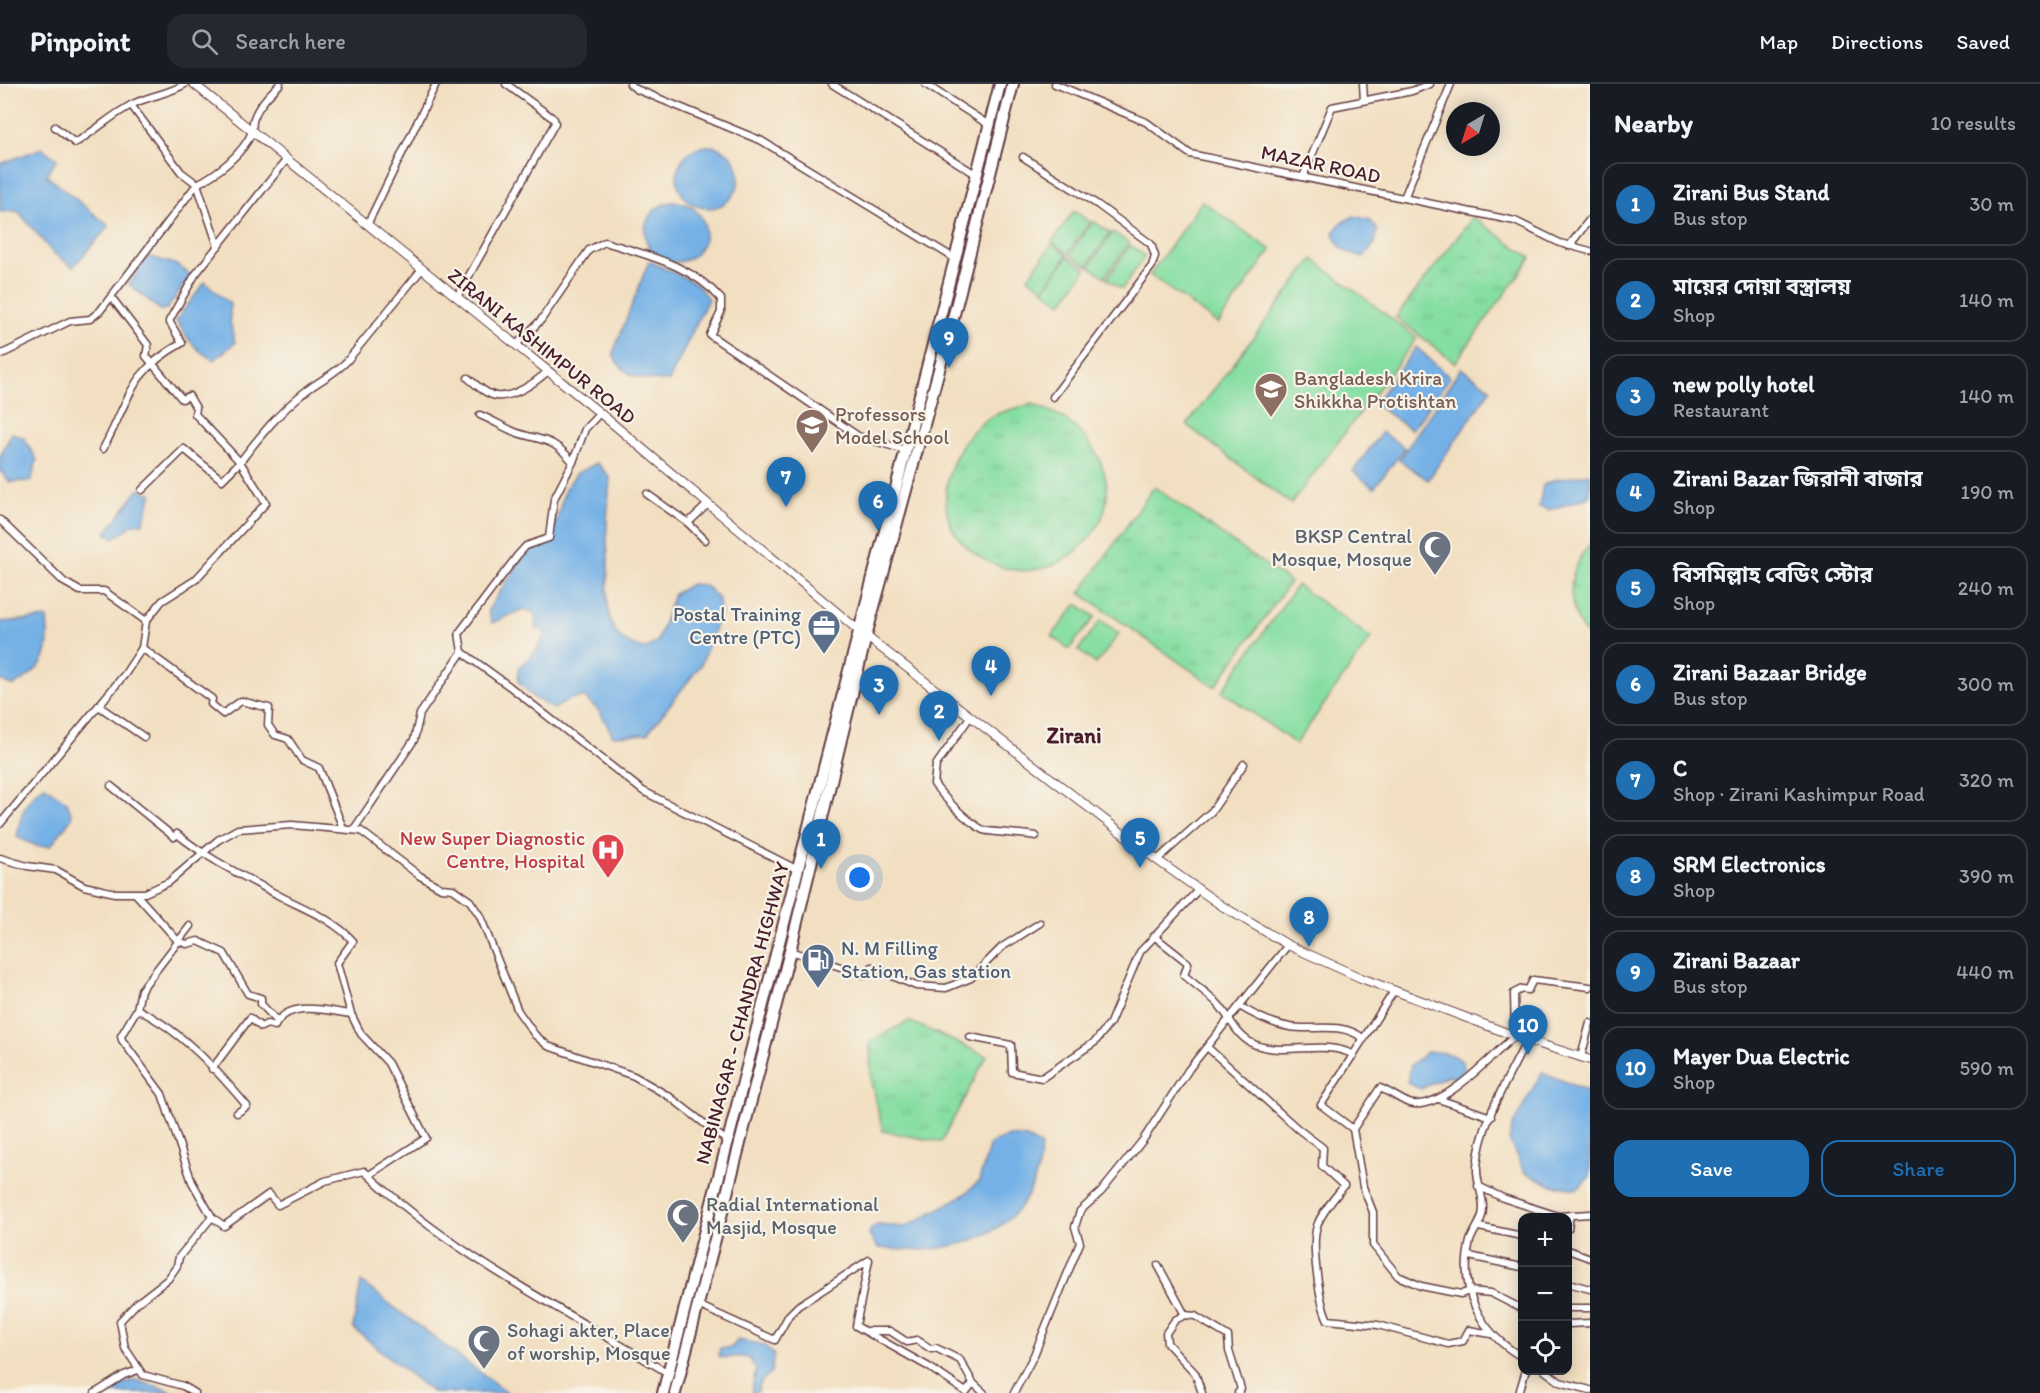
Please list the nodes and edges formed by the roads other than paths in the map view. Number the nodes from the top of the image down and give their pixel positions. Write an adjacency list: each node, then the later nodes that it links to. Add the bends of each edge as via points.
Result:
1 (185, 84): 16 (street)
2 (194, 84): 19 (street, ZIRANI KASHIMPUR ROAD)
3 (279, 84): 19 (street, via 260,105)
4 (436, 84): 27 (street)
5 (506, 84): 33 (street, via 555,123)
6 (630, 84): 31 (street, via 762,141)
7 (832, 84): 22 (street)
8 (925, 84): 17 (street)
9 (1000, 84): 17 (highway, NABINAGAR - CHANDRA HIGHWAY)
10 (1013, 84): 54 (highway, NABINAGAR - CHANDRA HIGHWAY, via 951,326)
11 (1055, 84): 23 (street, MAZAR ROAD, via 1146,122 1190,154)
12 (1363, 84): 15 (street)
13 (1430, 84): 15 (street)
14 (1451, 84): 25 (street)
15 (1364, 100): 23 (street, via 1332,107)
16 (131, 105): 18 (street, via 75,143); 24 (street, via 181,172)
17 (989, 125): 22 (highway, NABINAGAR - CHANDRA HIGHWAY)
18 (55, 127)
19 (252, 131): 21 (street, ZIRANI KASHIMPUR ROAD); 24 (street, via 224,167)
20 (1023, 157): 40 (street, via 1150,244 1155,256 1152,266)
21 (287, 159): 27 (street, ZIRANI KASHIMPUR ROAD); 28 (street)
22 (977, 175): 31 (highway, NABINAGAR - CHANDRA HIGHWAY)
23 (1304, 177): 25 (street, MAZAR ROAD)
24 (197, 184): 28 (street); 34 (street)
25 (1404, 198): 29 (street, MAZAR ROAD, via 1515,221)
26 (1590, 219): 29 (street)
27 (368, 225): 32 (street, ZIRANI KASHIMPUR ROAD)
28 (218, 246): 37 (street, via 195,275 169,321 182,343)
29 (1569, 246): 30 (street, MAZAR ROAD)
30 (1590, 251)
31 (954, 258): 44 (highway, NABINAGAR - CHANDRA HIGHWAY)
32 (422, 269): 33 (street, ZIRANI KASHIMPUR ROAD); 45 (street, via 347,361 286,407)
33 (457, 297): 35 (street, ZIRANI KASHIMPUR ROAD)
34 (112, 298): 36 (street, via 90,319 70,321); 37 (street, via 148,345 146,356)
35 (516, 345): 38 (street, ZIRANI KASHIMPUR ROAD); 44 (street, via 541,320 589,250 605,242 671,264 711,288 721,299 721,312 710,335 858,436)
36 (0, 355)
37 (152, 361): 43 (street, via 128,393); 45 (street, via 182,399 189,396 194,401 195,414)
38 (548, 371): 39 (street, via 531,385 503,396 488,393); 41 (street, ZIRANI KASHIMPUR ROAD)
39 (468, 378)
40 (1053, 397)
41 (600, 414): 46 (street, via 585,429); 49 (street, ZIRANI KASHIMPUR ROAD)
42 (480, 415): 46 (street, via 556,444)
43 (103, 449)
44 (905, 450): 54 (highway, NABINAGAR - CHANDRA HIGHWAY)
45 (240, 462): 47 (street, via 222,480 184,449); 53 (street, via 266,503 195,580 162,601)
46 (573, 462): 56 (street, via 554,499 549,538 526,546 517,556 459,633)
47 (142, 490)
48 (648, 494): 51 (street)
49 (708, 504): 51 (street); 54 (street, ZIRANI KASHIMPUR ROAD)
50 (0, 520): 53 (street, via 64,582 80,591 104,591)
51 (688, 523): 52 (street)
52 (705, 540)
53 (146, 621): 55 (street)
54 (862, 633): 58 (street, ZIRANI KASHIMPUR ROAD); 69 (highway, NABINAGAR - CHANDRA HIGHWAY)
55 (141, 648): 57 (street); 63 (street, via 212,699 223,714 241,701 269,708 268,725 275,735 288,739 302,760 319,768)
56 (462, 652): 64 (street, via 420,714 414,740); 69 (street, via 643,791)
57 (100, 707): 59 (street); 62 (street)
58 (970, 717): 65 (street, via 936,765 934,784 944,798 985,831); 68 (street, ZIRANI KASHIMPUR ROAD)
59 (144, 737)
60 (1244, 764): 68 (street, via 1212,811)
61 (111, 786): 66 (street, via 156,825 174,837 177,834)
62 (0, 824)
63 (343, 828): 64 (street); 66 (street, via 292,825 238,830 218,840)
64 (354, 829): 99 (street, via 420,876 441,888 453,889 470,901 480,916 518,1011 548,1046 634,1076 670,1097)
65 (1036, 836)
66 (202, 855): 71 (street, via 169,882); 82 (street, via 313,911 345,932 353,941 336,963)
67 (0, 858): 71 (street, via 56,870 84,886)
68 (1157, 860): 70 (street, ZIRANI KASHIMPUR ROAD)
69 (803, 872): 77 (highway, NABINAGAR - CHANDRA HIGHWAY); 99 (highway, NABINAGAR - CHANDRA HIGHWAY)
70 (1199, 889): 74 (street); 76 (street, ZIRANI KASHIMPUR ROAD)
71 (135, 893): 75 (street)
72 (1040, 923): 77 (street, via 1002,947 971,978 945,988 916,986 872,967 866,975)
73 (190, 926): 75 (street)
74 (1154, 936): 83 (street, via 1188,963 1184,975 1218,1003); 87 (street, via 1140,952 1105,1030 1095,1042 1042,1078 1011,1072 1011,1045)
75 (178, 941): 81 (street, via 141,990); 84 (street, via 208,943 226,955 248,994 261,998 261,1004)
76 (1288, 945): 79 (street, ZIRANI KASHIMPUR ROAD); 80 (street)
77 (790, 951): 116 (highway, NABINAGAR - CHANDRA HIGHWAY)
78 (1590, 987): 86 (street, via 1533,980 1528,990 1514,993)
79 (1394, 991): 86 (street, ZIRANI KASHIMPUR ROAD); 88 (street)
80 (1241, 1007): 83 (street); 88 (street, via 1291,1027 1349,1030)
81 (137, 1009): 94 (street, via 170,1027); 105 (street, via 122,1040 162,1094 192,1182)
82 (351, 1014): 84 (street, via 301,1008); 100 (street, via 361,1034 388,1063 426,1138)
83 (1230, 1020): 90 (street); 91 (street, via 1238,1033 1256,1045 1288,1050 1313,1047)
84 (277, 1021): 94 (street, via 274,1026 261,1027 250,1018)
85 (1590, 1023): 92 (street)
86 (1515, 1036): 89 (street, ZIRANI KASHIMPUR ROAD); 95 (street)
87 (970, 1037)
88 (1364, 1039): 91 (street)
89 (1527, 1040): 92 (street, ZIRANI KASHIMPUR ROAD); 97 (street)
90 (1207, 1047): 124 (street, via 1323,1148 1322,1166 1344,1186 1317,1226 1321,1307 1328,1320 1378,1325 1448,1344 1463,1341 1469,1330); 137 (street, via 1143,1140 1078,1214 1075,1227 1080,1243)
91 (1354, 1055): 98 (street, via 1321,1105)
92 (1581, 1057): 93 (street, ZIRANI KASHIMPUR ROAD)
93 (1590, 1060)
94 (212, 1069): 96 (street, via 247,1106)
95 (1438, 1099): 97 (street); 98 (street, via 1409,1103 1380,1088)
96 (237, 1113)
97 (1491, 1117): 101 (street, via 1479,1148)
98 (1353, 1129): 115 (street, via 1361,1178 1373,1212 1373,1245 1398,1276 1420,1286 1461,1294)
99 (727, 1141): 127 (highway, NABINAGAR - CHANDRA HIGHWAY)
100 (369, 1175): 105 (street, via 364,1171 325,1181 278,1205 268,1194 224,1226); 127 (street, via 388,1194 462,1249)
101 (1478, 1186): 102 (street, via 1503,1198); 106 (street, via 1483,1207)
102 (1555, 1213)
103 (1590, 1214): 104 (street)
104 (1572, 1215)
105 (212, 1217): 126 (street, via 179,1257 168,1279 120,1321 125,1348)
106 (1479, 1227): 107 (street); 109 (street, via 1471,1239)
107 (1518, 1235)
108 (1572, 1251): 110 (street)
109 (1469, 1256): 112 (street); 115 (street, via 1466,1281)
110 (1590, 1258)
111 (1158, 1265): 120 (street)
112 (1518, 1266)
113 (1572, 1284): 114 (street)
114 (1590, 1289)
115 (1470, 1291): 117 (street, via 1491,1293); 124 (street)
116 (698, 1305): 123 (street, via 775,1340 798,1306 869,1260 856,1326); 135 (highway, NABINAGAR - CHANDRA HIGHWAY)
117 (1518, 1307)
118 (1572, 1308): 119 (street)
119 (1590, 1308)
120 (1185, 1315): 138 (street, via 1170,1325 1167,1343 1195,1373); 139 (street, via 1195,1316 1228,1336 1241,1389)
121 (1590, 1323): 122 (street)
122 (1572, 1324)
123 (866, 1332): 130 (street, via 966,1392); 130 (street, via 890,1331 907,1342 917,1340 936,1348 960,1360)
124 (1491, 1334): 125 (street)
125 (1518, 1354)
126 (138, 1370): 132 (street); 133 (street, via 142,1375)
127 (668, 1372): 134 (highway, NABINAGAR - CHANDRA HIGHWAY)
128 (1525, 1375): 140 (street)
129 (1550, 1375): 131 (street)
130 (973, 1383): 136 (street)
131 (1590, 1390)
132 (95, 1393)
133 (195, 1393)
134 (663, 1393)
135 (675, 1393)
136 (984, 1393)
137 (1014, 1393)
138 (1203, 1393)
139 (1238, 1393)
140 (1519, 1393)

